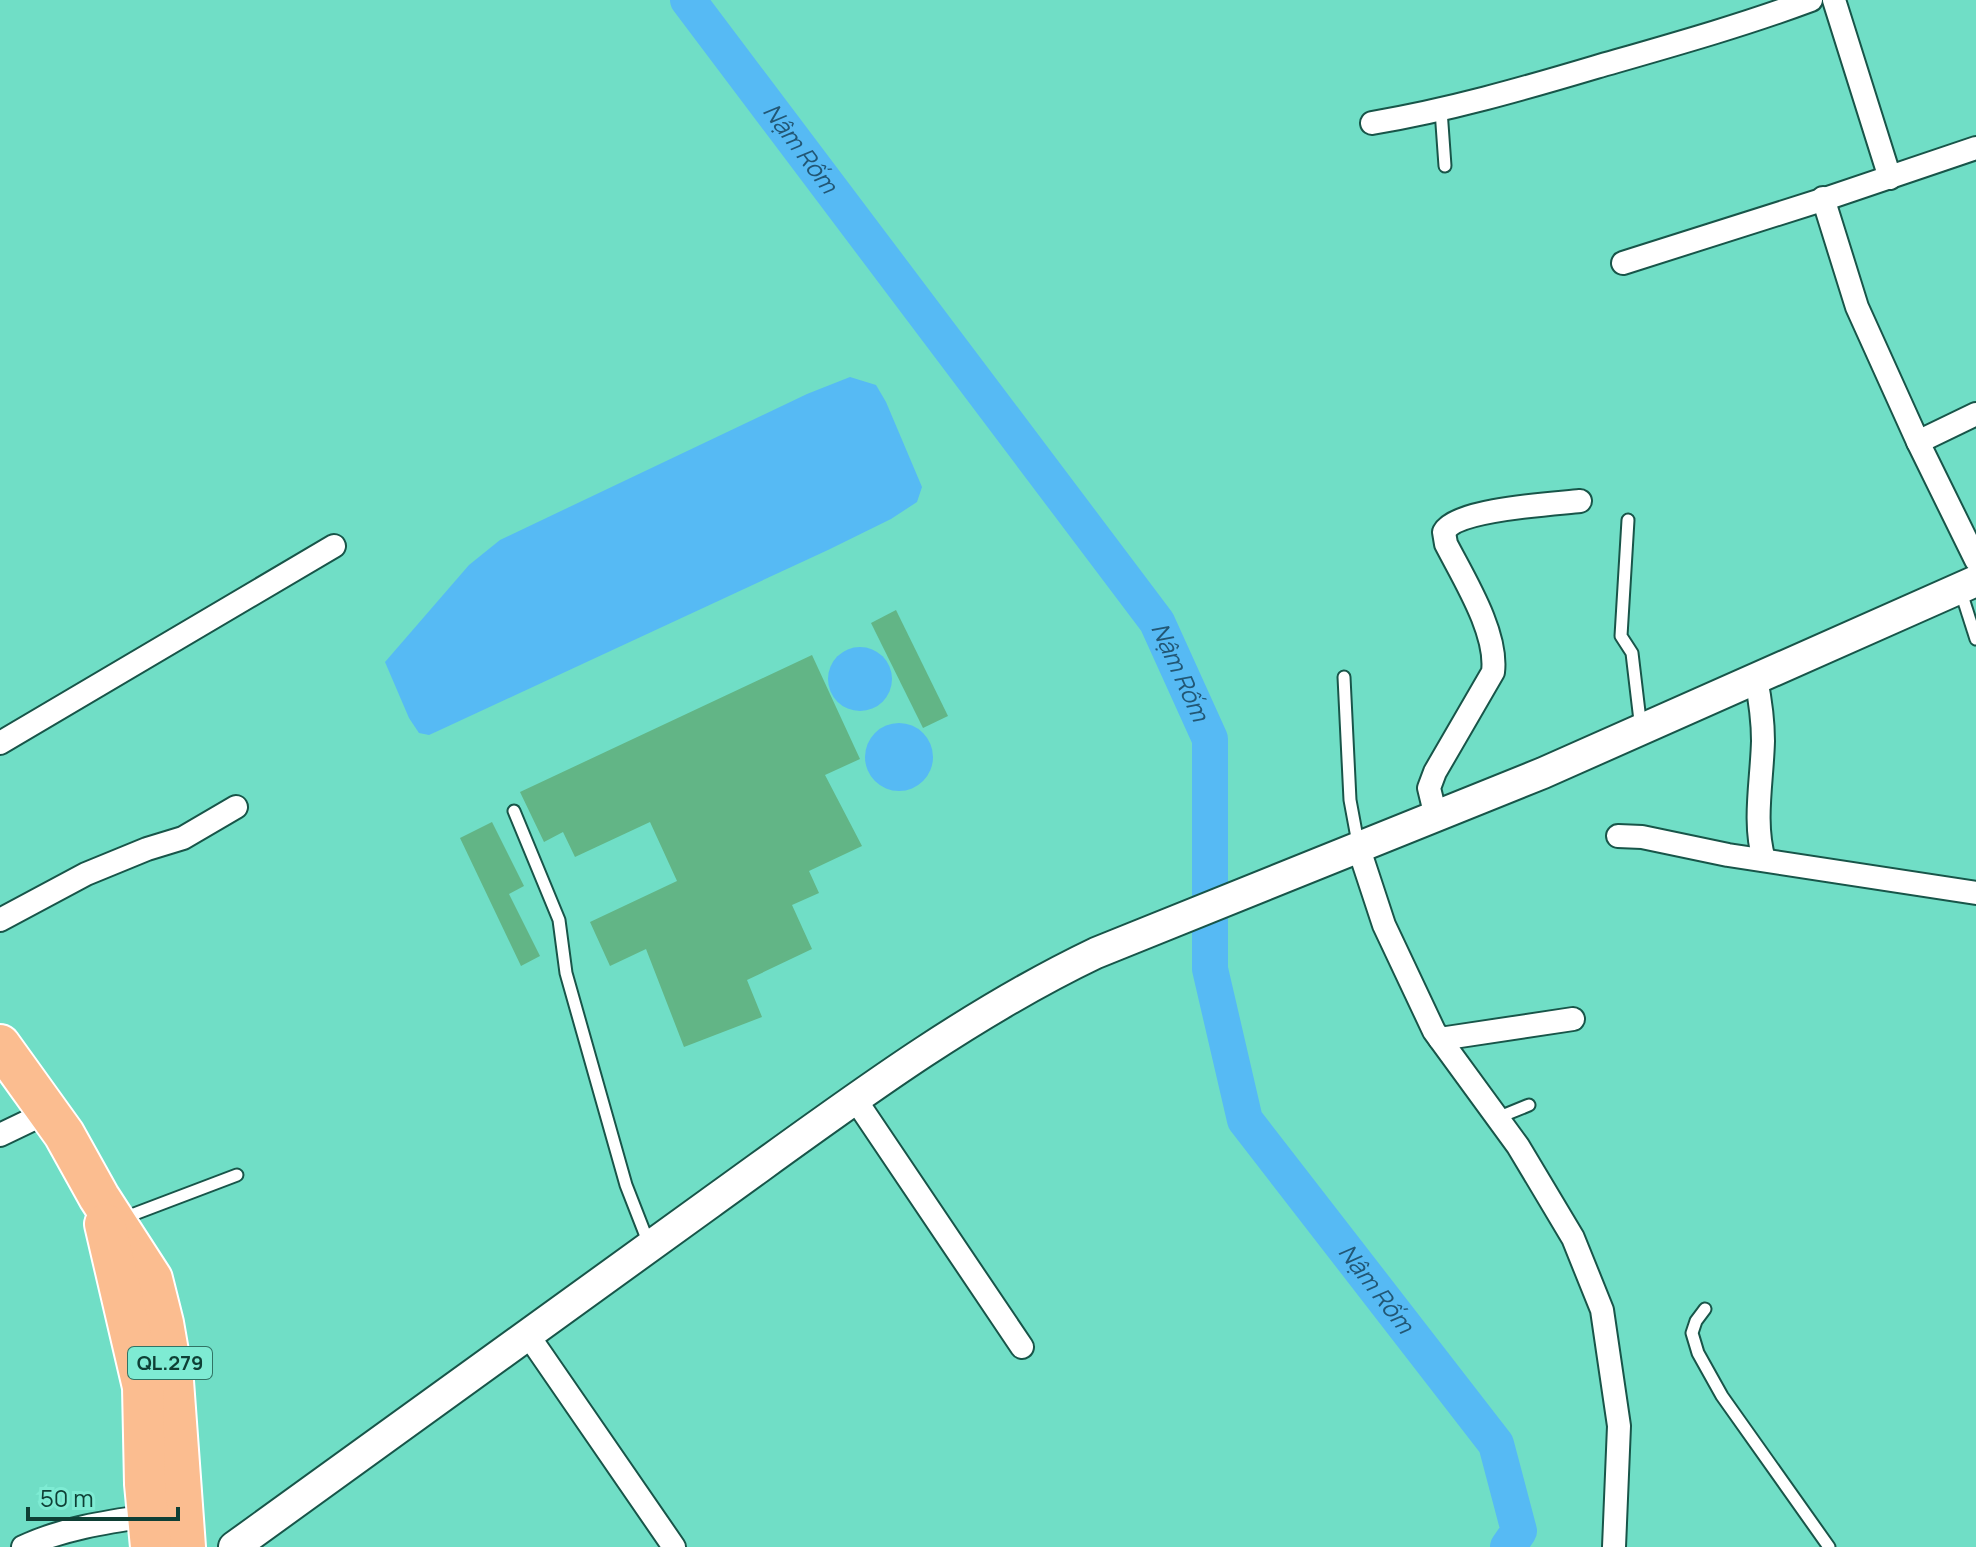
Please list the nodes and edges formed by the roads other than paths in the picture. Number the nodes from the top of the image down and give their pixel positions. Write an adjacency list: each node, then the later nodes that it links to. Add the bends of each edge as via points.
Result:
1 (1811, 0): 3 (street, via 1748,23)
2 (1834, 0): 7 (street)
3 (1441, 110): 4 (street); 6 (lane)
4 (1372, 123)
5 (1976, 148): 7 (street)
6 (1445, 166)
7 (1890, 178): 8 (street)
8 (1823, 198): 9 (street); 11 (street, via 1857,307)
9 (1623, 263)
10 (1976, 414): 11 (street)
11 (1918, 442): 15 (street)
12 (1580, 501): 24 (street, via 1494,511 1454,522 1444,532 1495,656 1493,672 1429,788)
13 (1628, 520): 20 (lane, via 1621,636 1632,653)
14 (334, 546): 21 (street)
15 (1976, 560)
16 (1968, 585): 17 (lane); 19 (street)
17 (1976, 639)
18 (1344, 677): 26 (lane)
19 (1756, 679): 20 (street); 27 (street, via 1763,739 1759,831)
20 (1641, 730): 24 (street)
21 (0, 743)
22 (236, 807): 29 (street, via 183,838 86,874)
23 (514, 811): 40 (lane, via 559,920 566,973 626,1185)
24 (1436, 817): 26 (street)
25 (1618, 836): 27 (street)
26 (1351, 852): 31 (street); 33 (street, via 1096,953 993,1009)
27 (1764, 860): 28 (street)
28 (1976, 893)
29 (0, 920)
30 (1573, 1019): 31 (street)
31 (1440, 1039): 36 (street)
32 (0, 1045): 35 (highway, QL.279)
33 (855, 1099): 40 (street); 43 (street)
34 (1529, 1105): 36 (lane)
35 (48, 1112): 37 (street); 39 (highway, QL.279)
36 (1497, 1118): 49 (street, via 1573,1238 1602,1310 1619,1426)
37 (0, 1135)
38 (237, 1175): 39 (lane)
39 (106, 1214): 44 (highway, QL.279, via 143,1387); 46 (highway, QL.279, via 152,1279 163,1323 173,1381)
40 (651, 1246): 42 (street)
41 (1705, 1309): 50 (lane, via 1692,1333 1698,1353 1722,1396)
42 (528, 1335): 47 (street); 48 (street)
43 (1022, 1347)
44 (150, 1531): 45 (street, via 105,1523)
45 (23, 1547)
46 (185, 1547)
47 (234, 1547)
48 (674, 1547)
49 (1614, 1547)
50 (1829, 1547)

